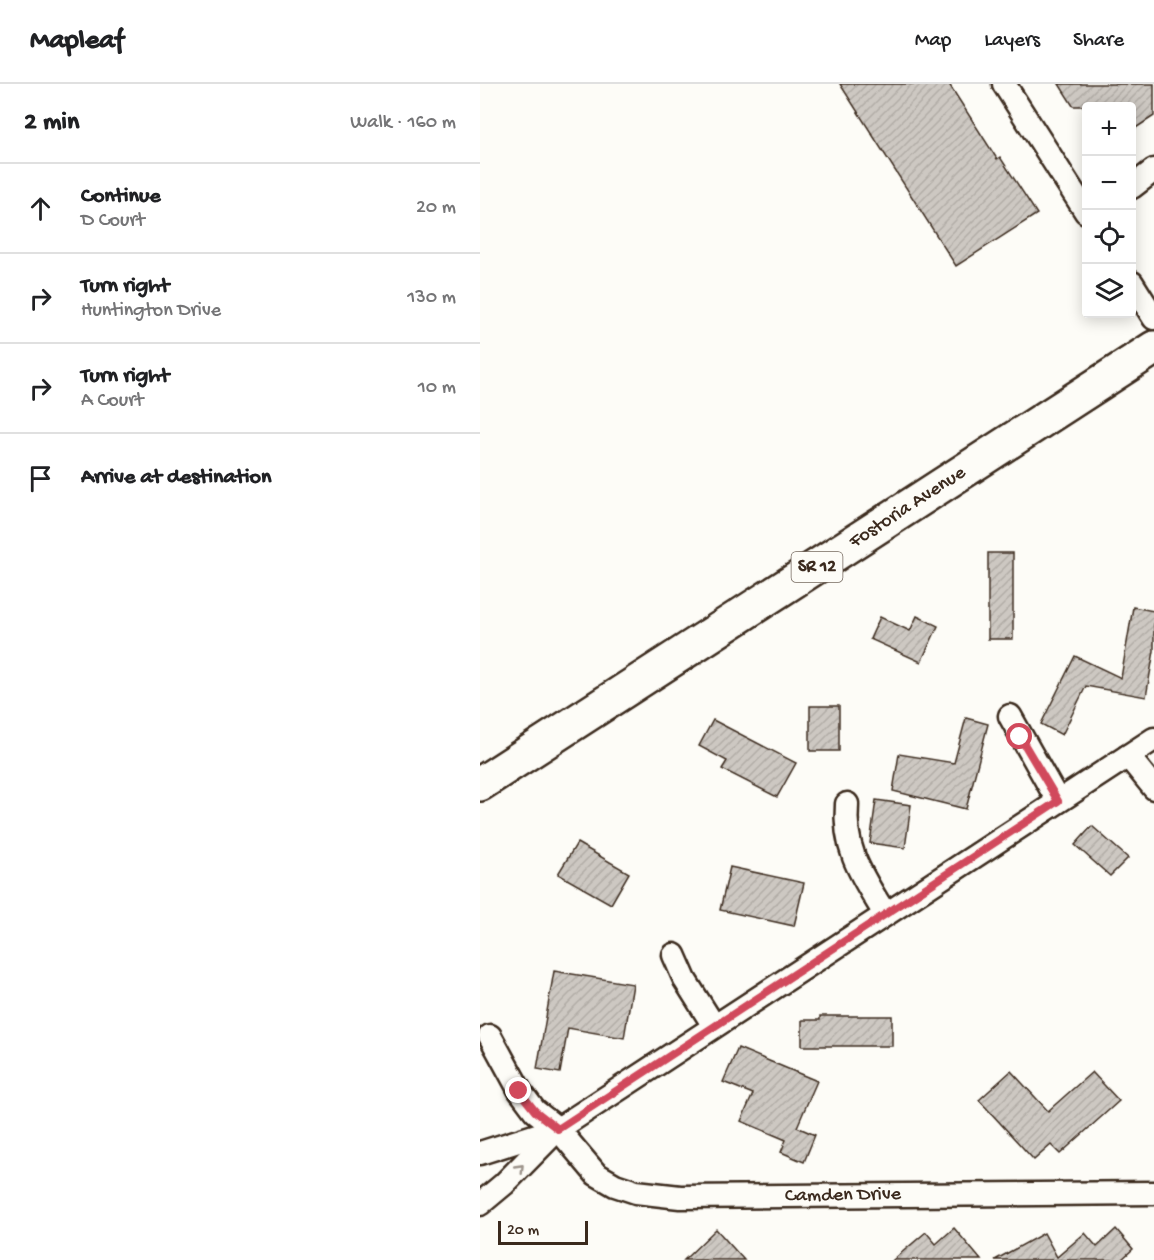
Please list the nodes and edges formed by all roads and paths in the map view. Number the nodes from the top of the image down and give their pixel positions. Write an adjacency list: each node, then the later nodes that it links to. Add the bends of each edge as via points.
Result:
1 (1004, 84): 4 (street)
2 (1154, 170): 3 (street)
3 (1136, 183)
4 (1085, 210)
5 (1136, 291): 6 (street)
6 (1154, 318)
7 (1154, 348): 11 (main road, Fostoria Avenue / SR 12)
8 (1010, 716): 13 (street)
9 (1154, 739): 10 (street)
10 (1128, 756): 12 (street); 13 (street)
11 (480, 784)
12 (1154, 788)
13 (1058, 801): 15 (street)
14 (847, 804): 15 (street, via 845,827 849,848)
15 (885, 914): 17 (street)
16 (674, 955): 17 (street)
17 (714, 1026): 19 (street)
18 (490, 1036): 19 (street, Camden Drive, via 519,1091 535,1111)
19 (558, 1129): 20 (street); 21 (street, Camden Drive, via 596,1174 615,1185 636,1192 680,1197); 22 (street, one-way to 19)
20 (480, 1153)
21 (1154, 1192)
22 (480, 1204)

